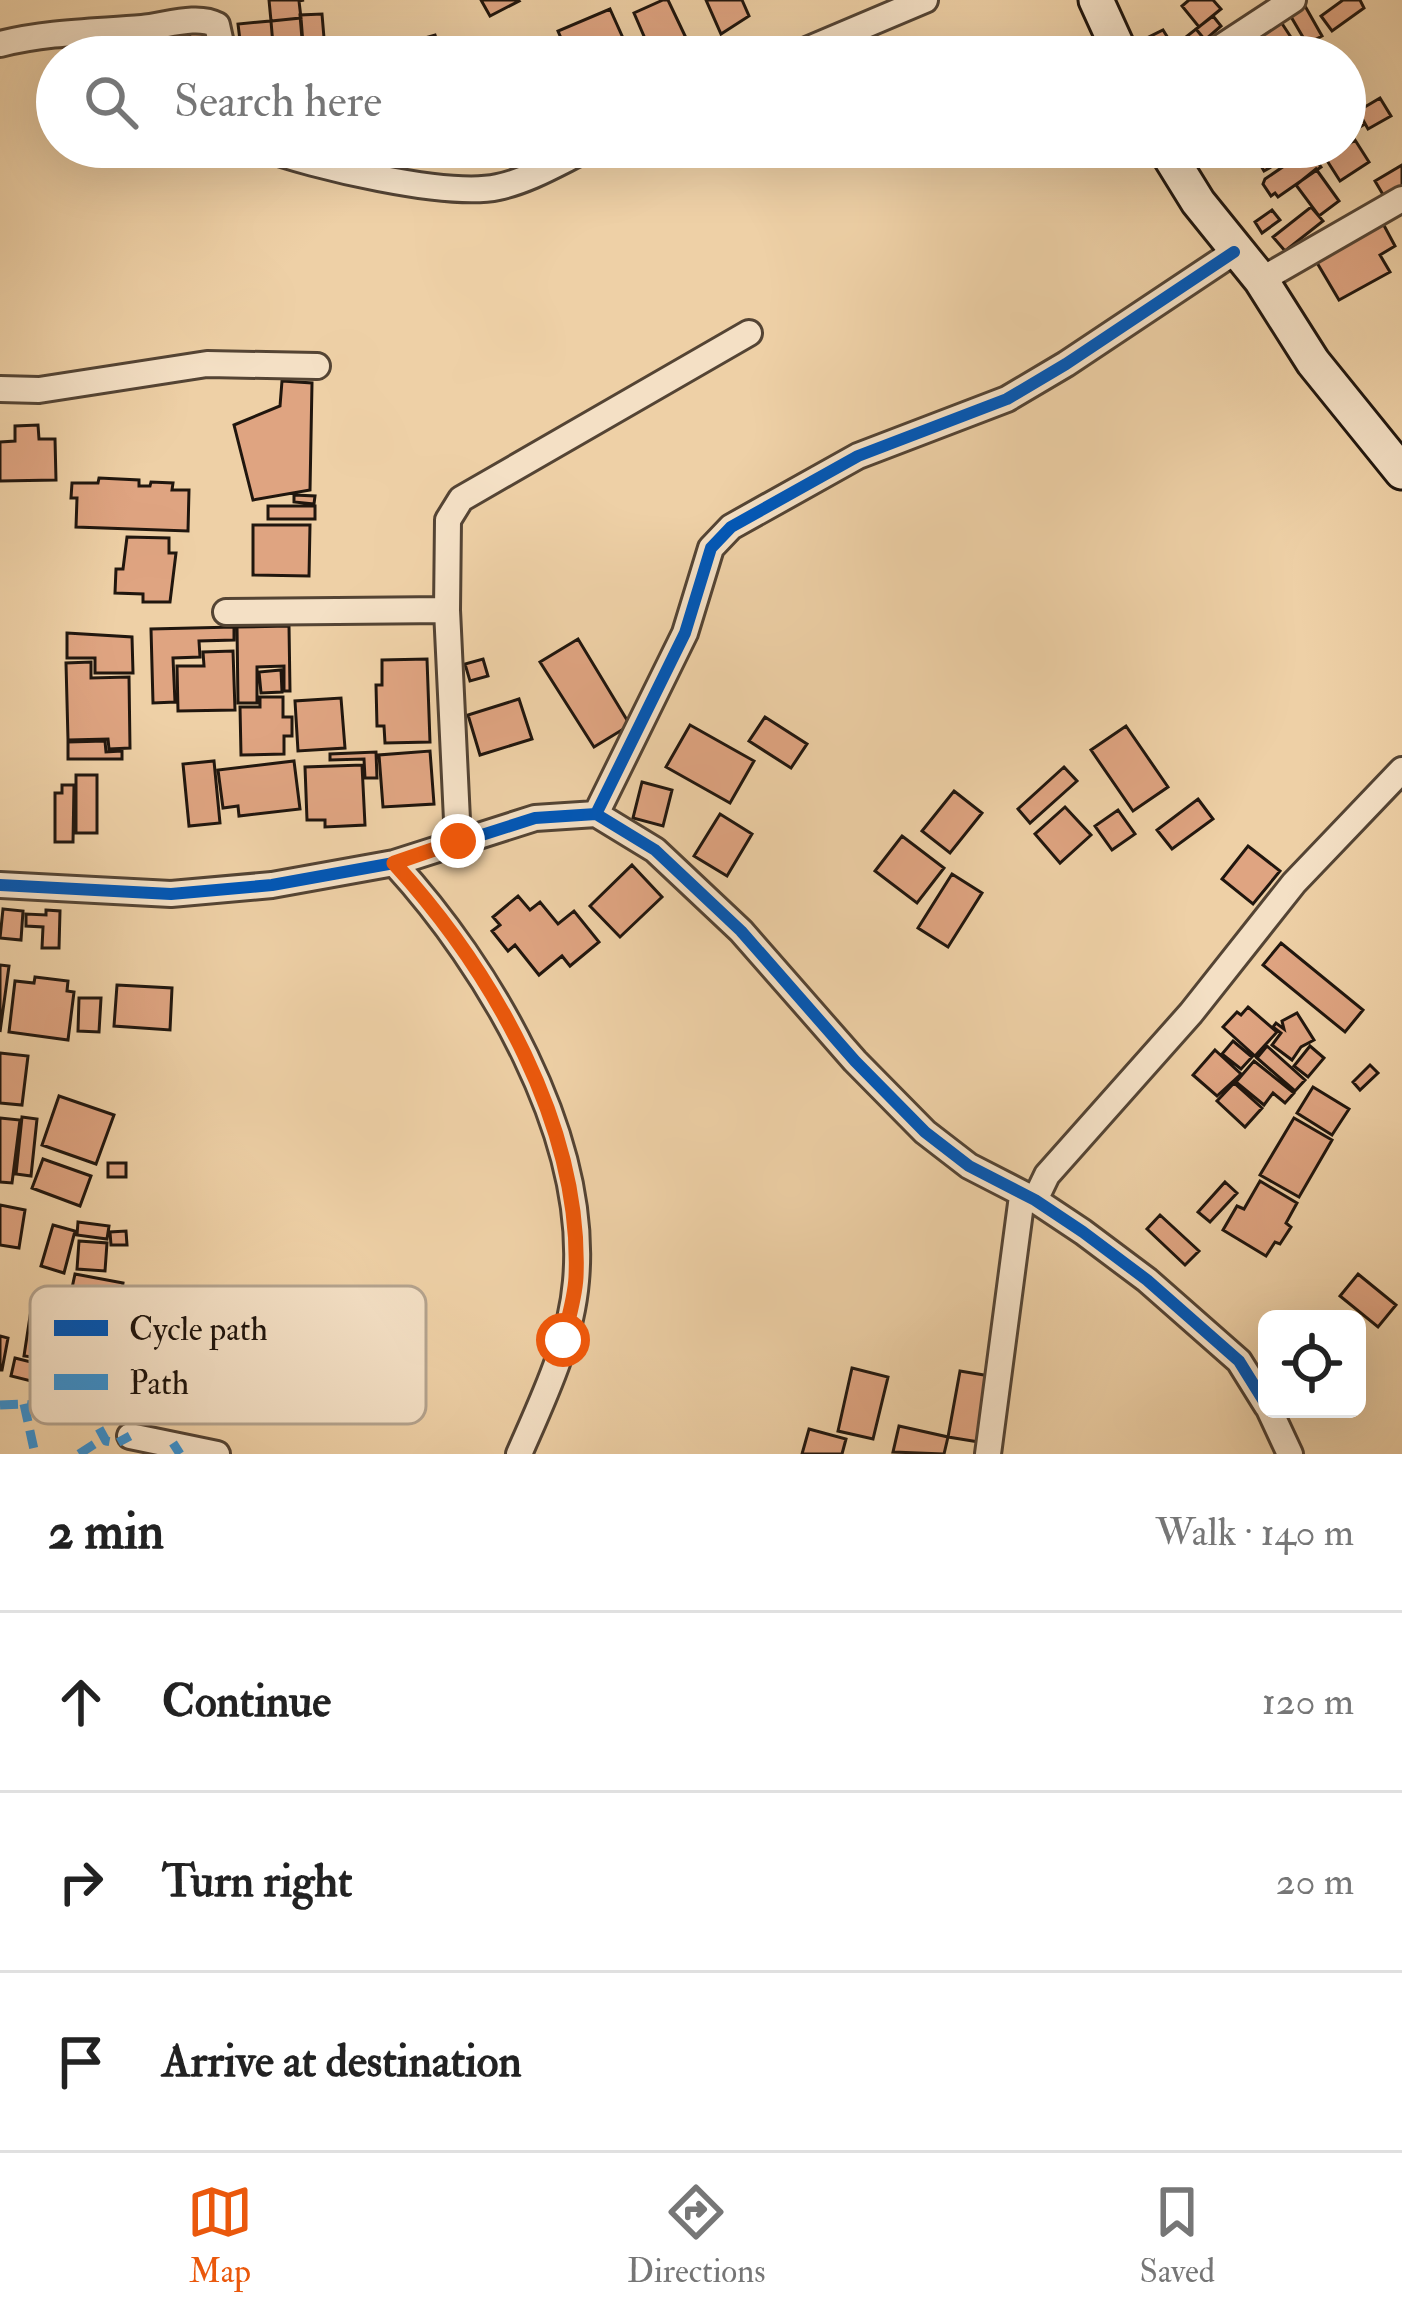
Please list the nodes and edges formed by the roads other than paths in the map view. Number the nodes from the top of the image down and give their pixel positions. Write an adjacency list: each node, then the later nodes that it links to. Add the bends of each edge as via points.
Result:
1 (925, 0): 6 (street)
2 (1096, 0): 7 (street)
3 (1293, 0): 8 (street)
4 (41, 36): 5 (street, via 203,20 217,25)
5 (219, 36)
6 (840, 36)
7 (1112, 36)
8 (1238, 36)
9 (36, 37): 10 (street)
10 (0, 44)
11 (333, 168): 12 (street, via 492,189)
12 (548, 168)
13 (1178, 168): 15 (street)
14 (1402, 199): 16 (street)
15 (1234, 252): 16 (street); 24 (street, via 1007,399 858,456 731,527 711,548 685,633)
16 (1261, 280): 20 (street, via 1312,362)
17 (748, 333): 21 (street, via 461,499 448,520)
18 (317, 367): 19 (street, via 207,364)
19 (0, 389)
20 (1402, 472)
21 (447, 610): 22 (street); 25 (street)
22 (226, 612)
23 (1402, 770): 28 (street, via 1294,883)
24 (596, 814): 25 (street, via 535,818); 28 (street, via 655,850 742,931 925,1132)
25 (458, 841): 26 (street)
26 (394, 863): 27 (street, via 171,894); 33 (street, via 488,988 565,1159 576,1281 546,1396)
27 (0, 885)
28 (1029, 1198): 29 (street, via 1162,1293 1239,1361); 34 (street)
29 (1258, 1391)
30 (1273, 1418): 35 (street)
31 (130, 1436): 32 (street)
32 (217, 1454)
33 (519, 1454)
34 (988, 1454)
35 (1290, 1454)

